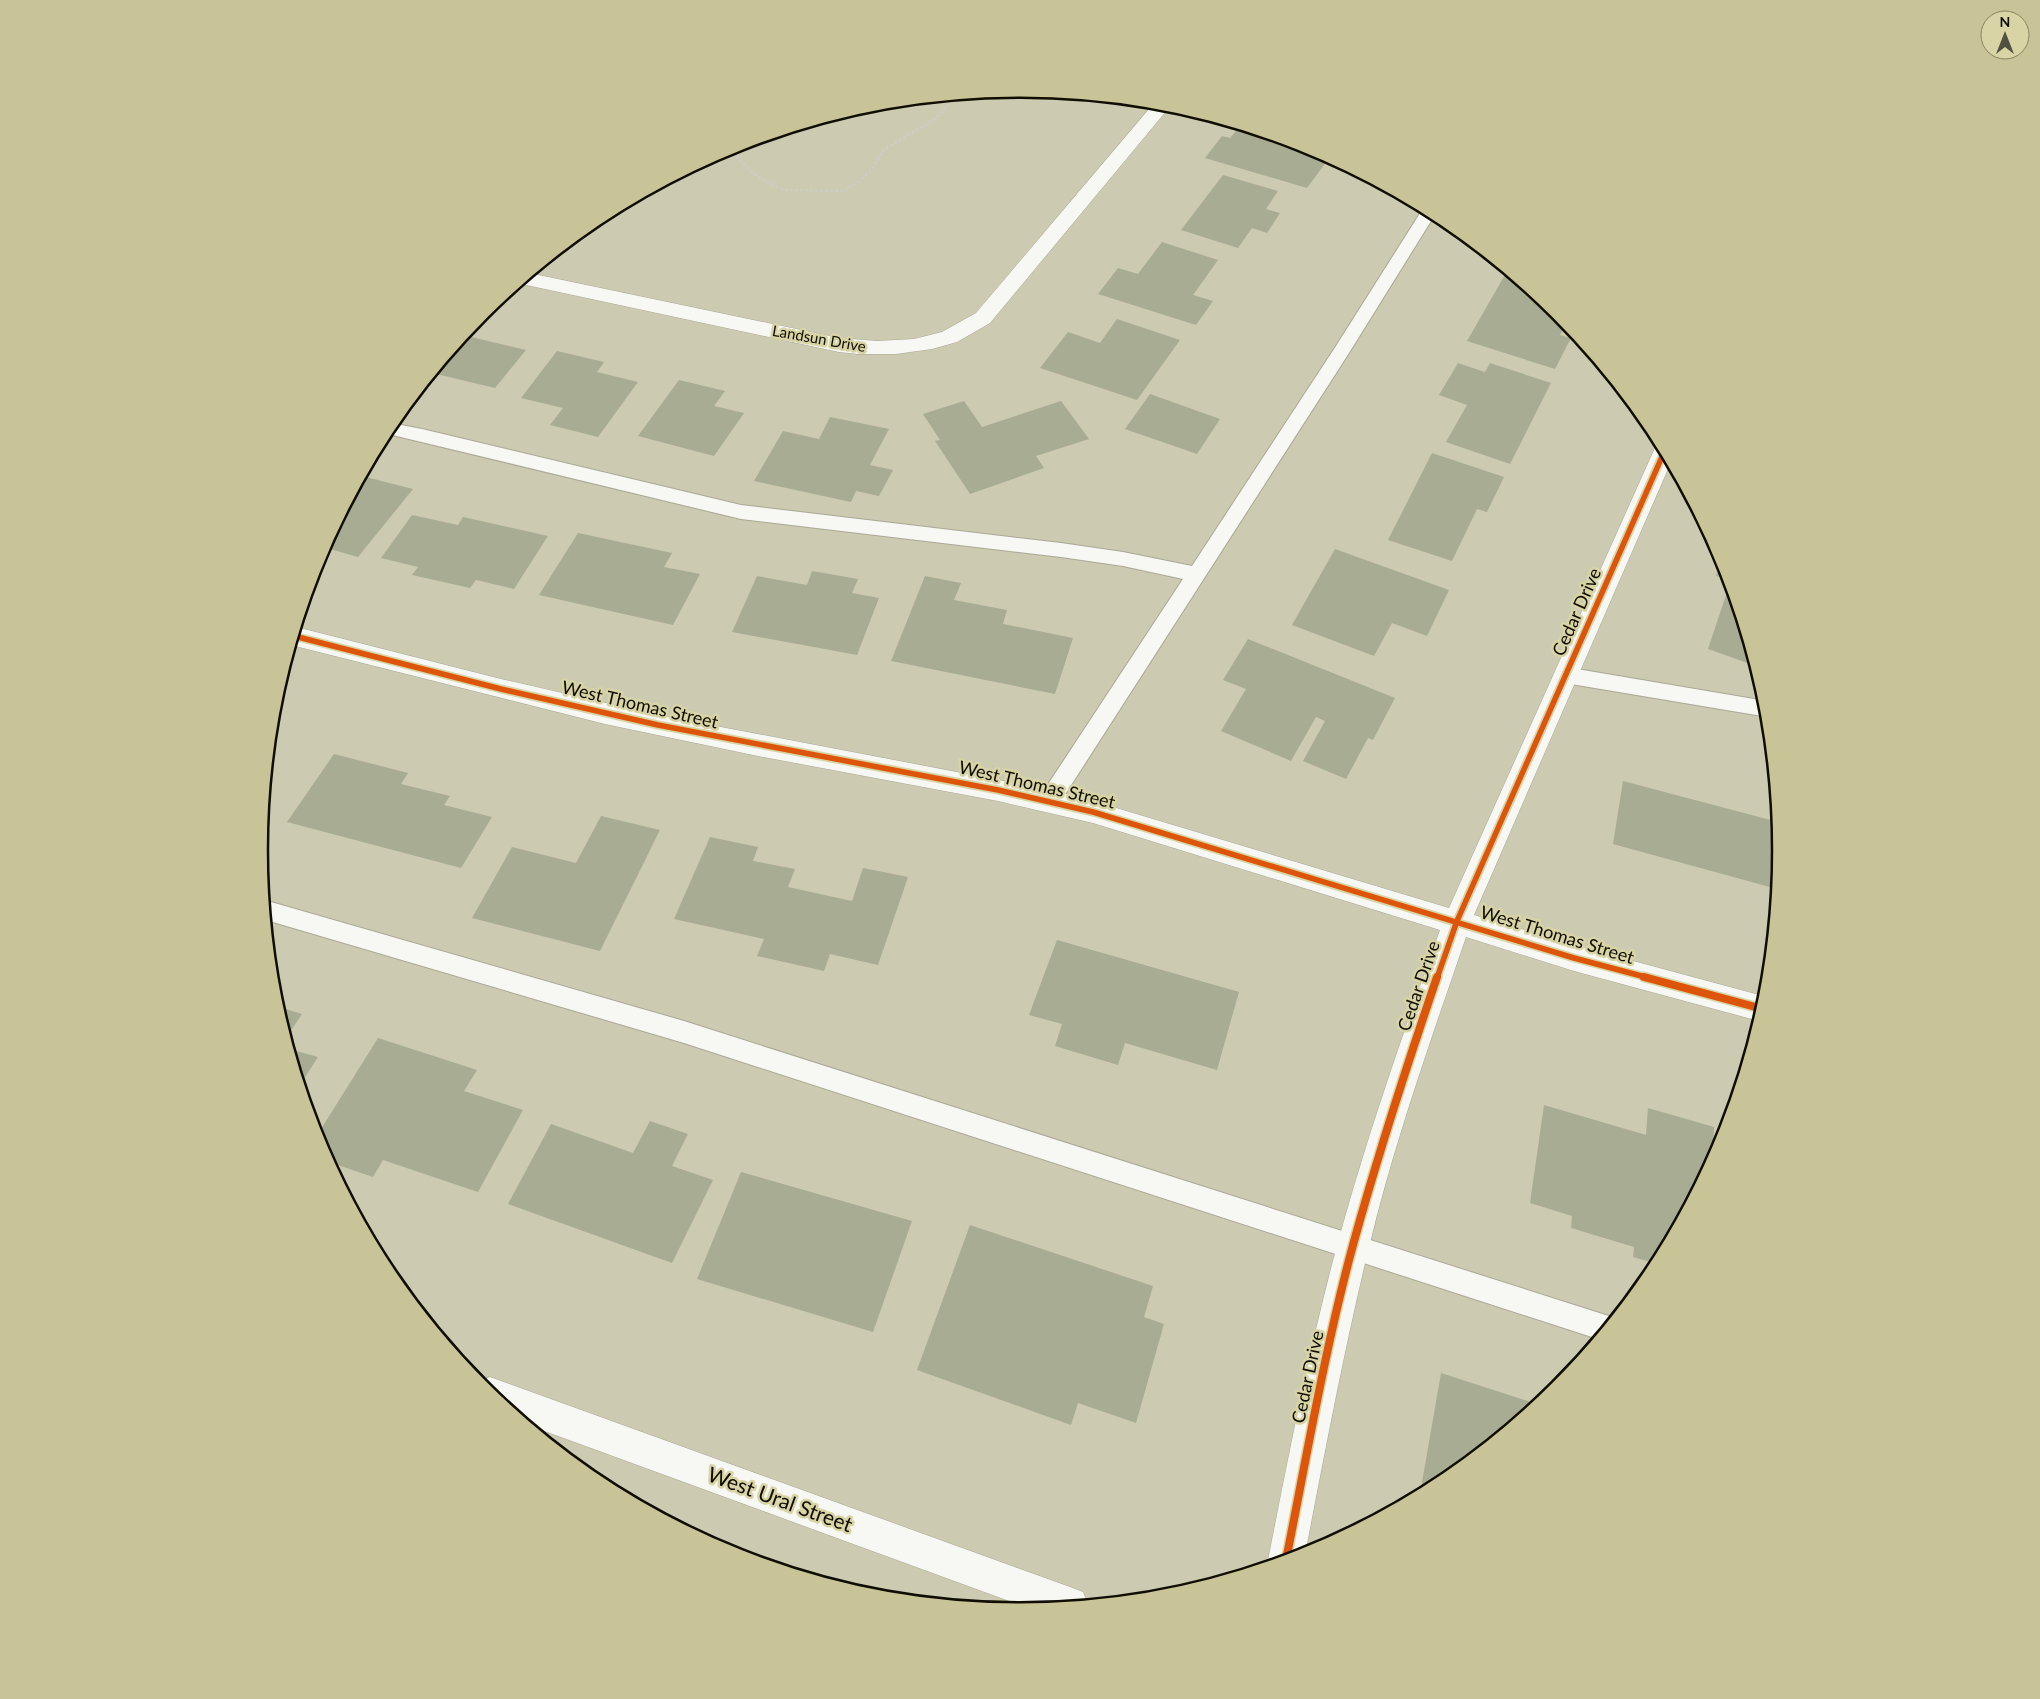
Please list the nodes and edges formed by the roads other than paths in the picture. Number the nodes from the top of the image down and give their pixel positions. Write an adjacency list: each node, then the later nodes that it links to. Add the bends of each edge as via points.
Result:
1 (1158, 110): 3 (street, Landsun Drive, via 983,318 966,331 942,340 901,348 839,345)
2 (1426, 217): 6 (lane)
3 (530, 279)
4 (397, 430): 6 (lane, via 740,512 1061,550)
5 (1661, 458): 8 (street, Cedar Drive)
6 (1196, 574): 10 (lane)
7 (299, 637): 10 (street, West Thomas Street, via 463,680 710,736)
8 (1565, 675): 9 (lane); 12 (street, Cedar Drive)
9 (1759, 708)
10 (1050, 801): 12 (street, West Thomas Street)
11 (271, 912): 14 (lane, via 684,1032)
12 (1457, 921): 13 (street, West Thomas Street, via 1574,958); 14 (street, Cedar Drive, via 1405,1070)
13 (1755, 1007)
14 (1353, 1246): 15 (lane); 17 (street, Cedar Drive)
15 (1601, 1326)
16 (509, 1401): 18 (street, West Ural Street)
17 (1288, 1552)
18 (1058, 1600)

